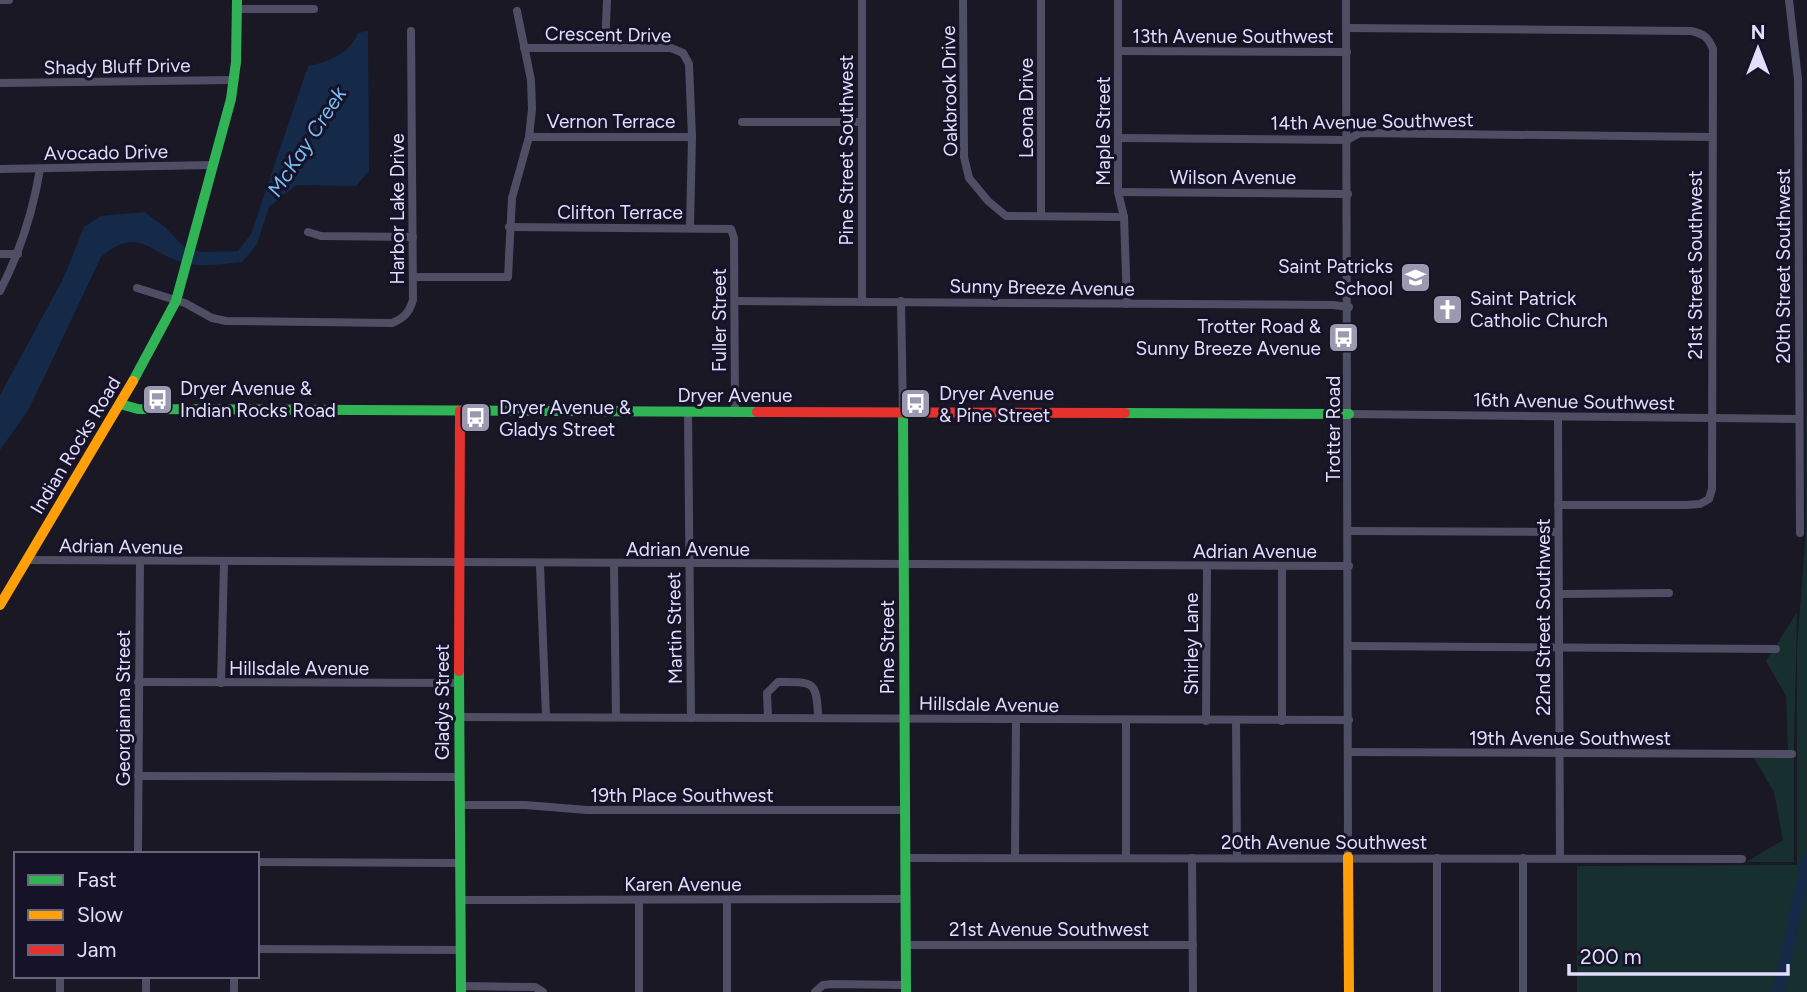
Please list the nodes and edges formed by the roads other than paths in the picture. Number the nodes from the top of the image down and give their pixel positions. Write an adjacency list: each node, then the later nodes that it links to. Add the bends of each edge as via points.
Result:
1 (0, 0): 2 (street)
2 (9, 0)
3 (607, 0): 16 (street)
4 (862, 0): 23 (street, Pine Street Southwest)
5 (963, 0): 34 (street, Oakbrook Drive, via 964,157 969,178 1006,216)
6 (1041, 0): 34 (street, Leona Drive)
7 (1118, 0): 18 (street, Maple Street)
8 (1346, 0): 13 (street, Trotter Road)
9 (1789, 0): 60 (street, 20th Street Southwest, via 1798,79)
10 (237, 5): 11 (street); 20 (street, Indian Rocks Road)
11 (314, 9)
12 (517, 11): 17 (street)
13 (1347, 28): 15 (street, 13th Avenue Southwest); 19 (street, Trotter Road)
14 (411, 31): 40 (street, Harbor Lake Drive)
15 (1704, 34): 26 (street, 21st Street Southwest, via 1713,49)
16 (605, 47): 17 (street, Crescent Drive); 25 (street, Crescent Drive, via 671,48 683,53 689,64)
17 (524, 48): 24 (street, via 531,80)
18 (1118, 51): 19 (street, 13th Avenue Southwest); 27 (street, Maple Street)
19 (1347, 52): 28 (street, Trotter Road)
20 (233, 80): 21 (street, Shady Bluff Drive); 29 (street, Indian Rocks Road)
21 (0, 83)
22 (742, 122): 23 (street)
23 (861, 122): 48 (street, Pine Street Southwest)
24 (530, 137): 25 (street, Vernon Terrace); 37 (street, via 512,198)
25 (692, 137): 36 (street, Crescent Drive)
26 (1712, 137): 28 (street, 14th Avenue Southwest, via 1360,133); 59 (street, 21st Street Southwest)
27 (1118, 138): 28 (street, 14th Avenue Southwest); 32 (street, Maple Street)
28 (1348, 140): 33 (street, Trotter Road)
29 (214, 165): 31 (street, Avocado Drive); 46 (street, Indian Rocks Road)
30 (0, 169): 31 (street, Avocado Drive)
31 (40, 169): 42 (street)
32 (1118, 192): 33 (street, Wilson Avenue); 35 (street, Maple Street)
33 (1348, 194): 51 (street, Trotter Road)
34 (1041, 216): 35 (street, Oakbrook Drive)
35 (1124, 217): 50 (street, Maple Street)
36 (690, 227): 37 (street, Clifton Terrace); 38 (street, Clifton Terrace)
37 (509, 228): 43 (street, via 508,277)
38 (731, 229): 47 (street, Fuller Street)
39 (308, 232): 40 (street)
40 (413, 237): 43 (street, Harbor Lake Drive)
41 (0, 254): 42 (street)
42 (18, 254): 45 (street)
43 (412, 277): 46 (street, Harbor Lake Drive, via 410,310 391,323 226,321)
44 (137, 288): 46 (street)
45 (0, 291)
46 (176, 301): 52 (street, Indian Rocks Road)
47 (735, 301): 48 (street, Sunny Breeze Avenue); 55 (street, Fuller Street)
48 (862, 301): 49 (street, Sunny Breeze Avenue)
49 (901, 301): 50 (street, Sunny Breeze Avenue); 56 (street, Pine Street)
50 (1127, 304): 51 (street, Sunny Breeze Avenue)
51 (1349, 307): 57 (street, Trotter Road)
52 (120, 404): 53 (street, Dryer Avenue, via 138,409); 65 (street, Indian Rocks Road)
53 (460, 411): 54 (street, Dryer Avenue); 68 (street, Gladys Street)
54 (688, 412): 55 (street, Dryer Avenue); 71 (street, Martin Street)
55 (735, 413): 56 (street, Dryer Avenue)
56 (903, 414): 57 (street, Dryer Avenue); 72 (street, Pine Street)
57 (1349, 414): 58 (street, 16th Avenue Southwest); 62 (street, Trotter Road)
58 (1558, 417): 59 (street, 16th Avenue Southwest); 61 (street, 22nd Street Southwest)
59 (1711, 419): 60 (street, 16th Avenue Southwest); 61 (street, 21st Street Southwest, via 1709,499 1686,505)
60 (1799, 419): 64 (street, 20th Street Southwest)
61 (1558, 505): 63 (street, 22nd Street Southwest)
62 (1349, 531): 63 (street); 73 (street, Trotter Road)
63 (1558, 532): 77 (street, 22nd Street Southwest)
64 (1800, 533)
65 (27, 560): 66 (street, Adrian Avenue); 78 (street, Indian Rocks Road)
66 (140, 562): 67 (street, Adrian Avenue); 82 (street, Georgianna Street)
67 (224, 563): 68 (street, Adrian Avenue); 83 (street)
68 (458, 563): 69 (street, Adrian Avenue); 84 (street, Gladys Street)
69 (540, 565): 70 (street, Adrian Avenue); 86 (street)
70 (614, 565): 71 (street, Adrian Avenue); 89 (street)
71 (690, 565): 72 (street, Adrian Avenue); 90 (street, Martin Street)
72 (904, 565): 75 (street, Adrian Avenue); 91 (street, Pine Street)
73 (1349, 566): 74 (street, Adrian Avenue); 79 (street, Trotter Road)
74 (1282, 567): 75 (street, Adrian Avenue); 97 (street)
75 (1207, 568): 95 (street, Shirley Lane)
76 (1669, 593): 77 (street)
77 (1559, 594): 80 (street, 22nd Street Southwest)
78 (0, 605)
79 (1349, 646): 80 (street); 92 (street, Trotter Road)
80 (1559, 647): 81 (street); 99 (street, 22nd Street Southwest)
81 (1776, 649)
82 (138, 682): 83 (street, Hillsdale Avenue); 101 (street, Georgianna Street)
83 (222, 683): 84 (street, Hillsdale Avenue)
84 (460, 683): 85 (street, Gladys Street)
85 (460, 717): 86 (street, Hillsdale Avenue); 102 (street, Gladys Street)
86 (546, 717): 89 (street, Hillsdale Avenue)
87 (768, 717): 88 (street, Hillsdale Avenue); 88 (street, via 767,693 778,682 807,682 817,692); 90 (street, Hillsdale Avenue)
88 (818, 717): 91 (street, Hillsdale Avenue)
89 (616, 718): 90 (street, Hillsdale Avenue)
90 (691, 718)
91 (905, 719): 93 (street, Hillsdale Avenue); 104 (street, Pine Street)
92 (1349, 720): 97 (street, Hillsdale Avenue); 98 (street, Trotter Road)
93 (1016, 721): 94 (street, Hillsdale Avenue); 109 (street)
94 (1126, 721): 95 (street, Hillsdale Avenue); 110 (street)
95 (1206, 721): 96 (street, Hillsdale Avenue)
96 (1236, 721): 97 (street, Hillsdale Avenue); 106 (street)
97 (1282, 721)
98 (1349, 752): 99 (street, 19th Avenue Southwest); 107 (street, Trotter Road)
99 (1559, 753): 100 (street, 19th Avenue Southwest); 114 (street, 22nd Street Southwest)
100 (1792, 754)
101 (138, 776): 102 (street); 105 (street, Georgianna Street)
102 (459, 777): 103 (street, Gladys Street)
103 (460, 805): 104 (street, 19th Place Southwest, via 587,810); 117 (street, Gladys Street)
104 (905, 810): 108 (street, Pine Street)
105 (138, 852)
106 (1237, 857): 107 (street, 20th Avenue Southwest); 111 (street, 20th Avenue Southwest)
107 (1348, 857): 112 (street, 20th Avenue Southwest); 133 (street)
108 (906, 858): 109 (street, 20th Avenue Southwest); 121 (street, Pine Street)
109 (1015, 858): 110 (street, 20th Avenue Southwest)
110 (1126, 858): 111 (street, 20th Avenue Southwest)
111 (1192, 858): 122 (street)
112 (1437, 858): 113 (street, 20th Avenue Southwest); 134 (street)
113 (1523, 858): 114 (street, 20th Avenue Southwest); 135 (street)
114 (1560, 858): 115 (street, 20th Avenue Southwest)
115 (1742, 859)
116 (259, 862): 117 (street)
117 (460, 863): 118 (street, Gladys Street)
118 (460, 900): 119 (street, Karen Avenue); 125 (street, Gladys Street)
119 (639, 900): 120 (street, Karen Avenue); 129 (street)
120 (727, 900): 121 (street, Karen Avenue); 130 (street)
121 (906, 900): 123 (street, Pine Street)
122 (1193, 944): 123 (street, 21st Avenue Southwest); 132 (street)
123 (906, 945): 126 (street, Pine Street)
124 (259, 949): 125 (street)
125 (461, 950): 127 (street, Gladys Street)
126 (906, 988): 131 (street, via 832,984)
127 (461, 989): 128 (street, via 535,987)
128 (543, 992)
129 (639, 992)
130 (727, 992)
131 (815, 992)
132 (1193, 992)
133 (1349, 992)
134 (1437, 992)
135 (1523, 992)

